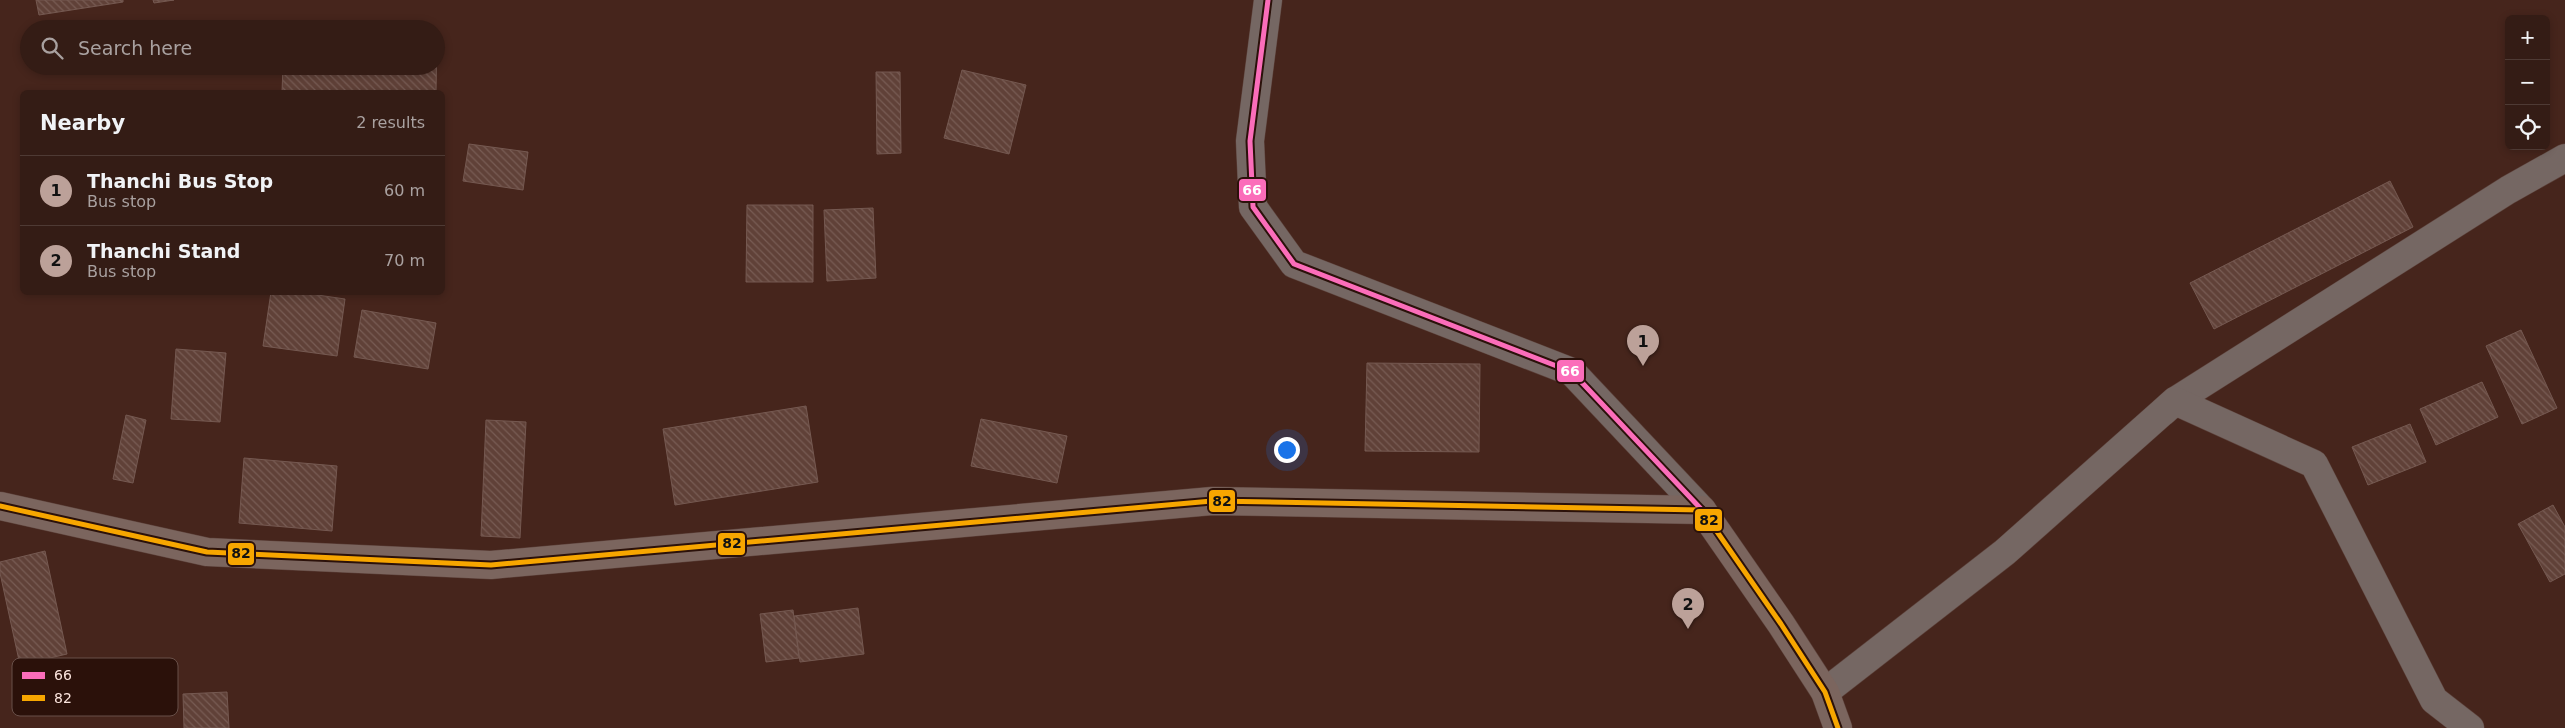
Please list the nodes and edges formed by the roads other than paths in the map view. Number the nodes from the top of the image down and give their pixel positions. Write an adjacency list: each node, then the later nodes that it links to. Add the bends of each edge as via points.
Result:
1 (1268, 0): 5 (street, via 1250,141 1253,207 1294,264 1572,372)
2 (2565, 158): 3 (street, via 2508,190)
3 (2175, 401): 6 (street, via 2005,552); 8 (street, via 2314,464 2434,700)
4 (0, 506): 5 (main road, via 206,552 491,565 1212,501)
5 (1702, 510): 6 (main road)
6 (1824, 692): 7 (main road)
7 (1838, 728)
8 (2470, 728)

